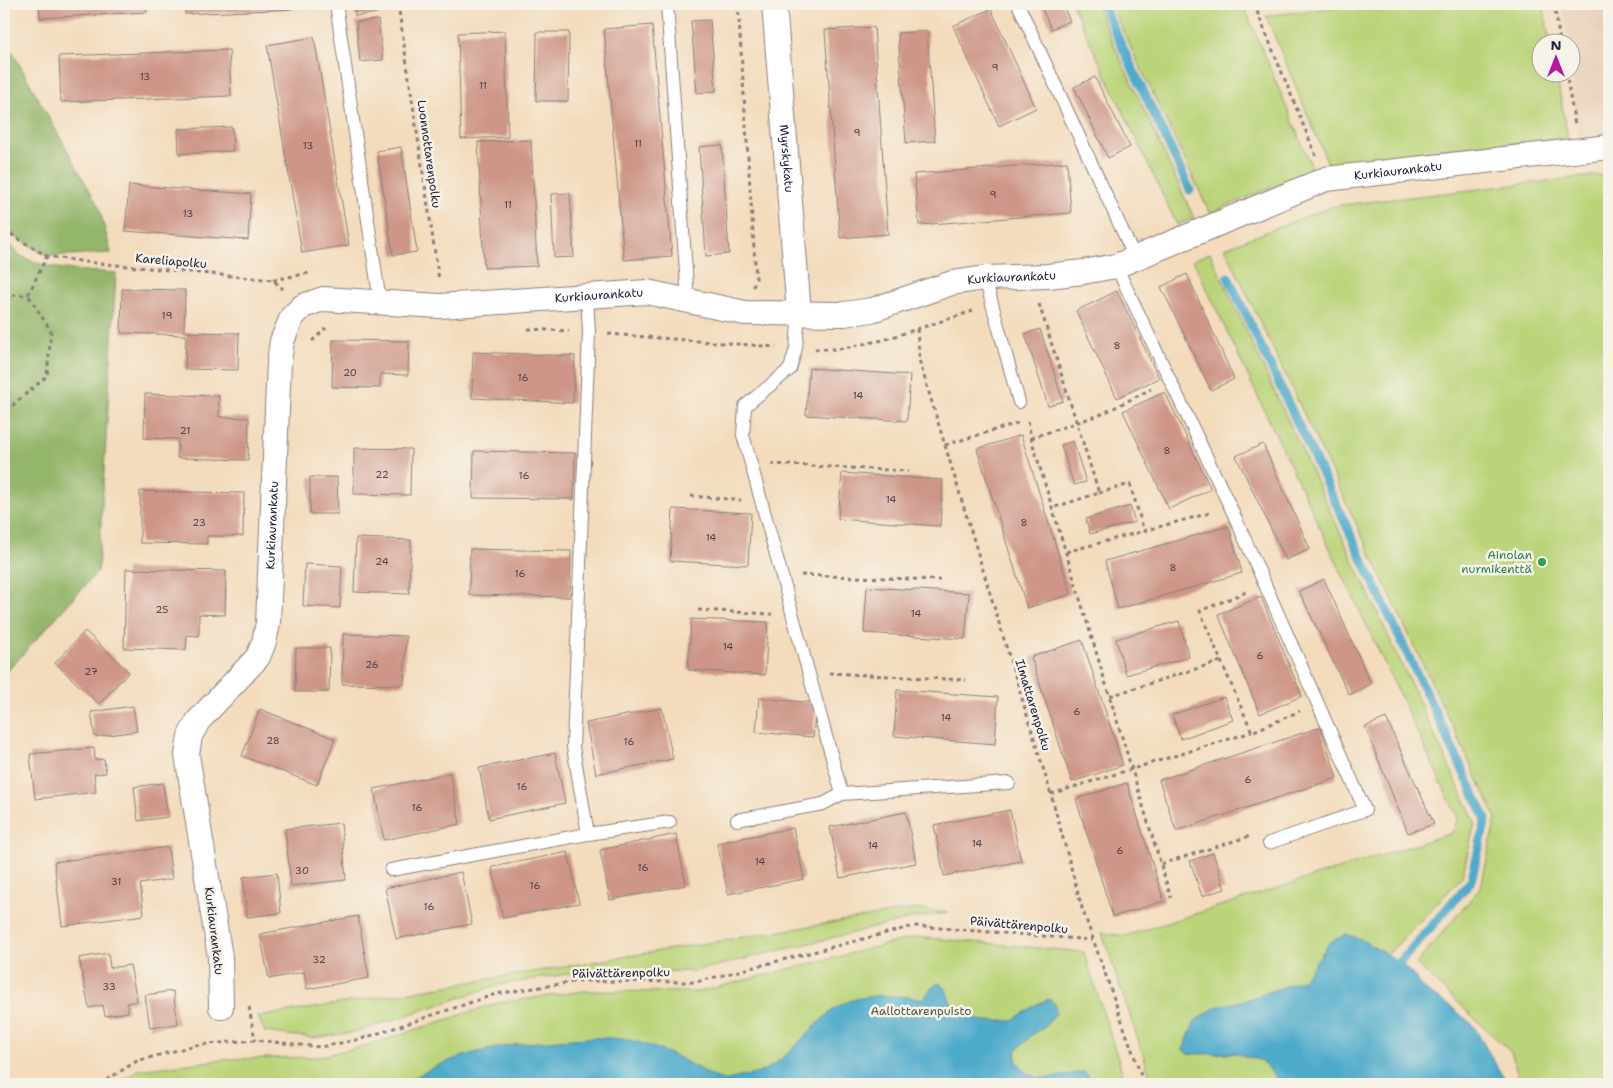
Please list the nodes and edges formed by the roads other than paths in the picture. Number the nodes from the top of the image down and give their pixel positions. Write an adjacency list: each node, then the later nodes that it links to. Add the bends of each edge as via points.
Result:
1 (336, 4): 10 (lane)
2 (667, 4): 9 (lane)
3 (774, 4): 11 (street, Myrskykatu)
4 (1018, 4): 6 (lane)
5 (1609, 146): 6 (street, Kurkiaurankatu, via 1326,179)
6 (1126, 262): 7 (street, Kurkiaurankatu, via 1048,276); 18 (lane, via 1169,379 1230,507 1365,810)
7 (985, 278): 11 (street, Kurkiaurankatu, via 952,283 872,310 844,314); 12 (lane)
8 (587, 295): 9 (street, Kurkiaurankatu, via 647,292); 10 (street, Kurkiaurankatu, via 440,306); 17 (lane, via 589,332 572,747)
9 (688, 300): 11 (street, Kurkiaurankatu, via 745,313)
10 (380, 302): 20 (street, Kurkiaurankatu, via 323,299 303,306 292,317 282,341 279,362 268,623 264,642 258,658 198,721 190,736 188,755 220,956)
11 (799, 313): 14 (lane, via 796,348 790,369 745,406 743,435)
12 (1019, 402)
13 (1009, 782): 14 (lane)
14 (842, 794): 15 (lane, via 823,804)
15 (737, 820)
16 (670, 822): 17 (lane)
17 (588, 834): 19 (lane)
18 (1269, 843)
19 (391, 870)
20 (221, 1007)

